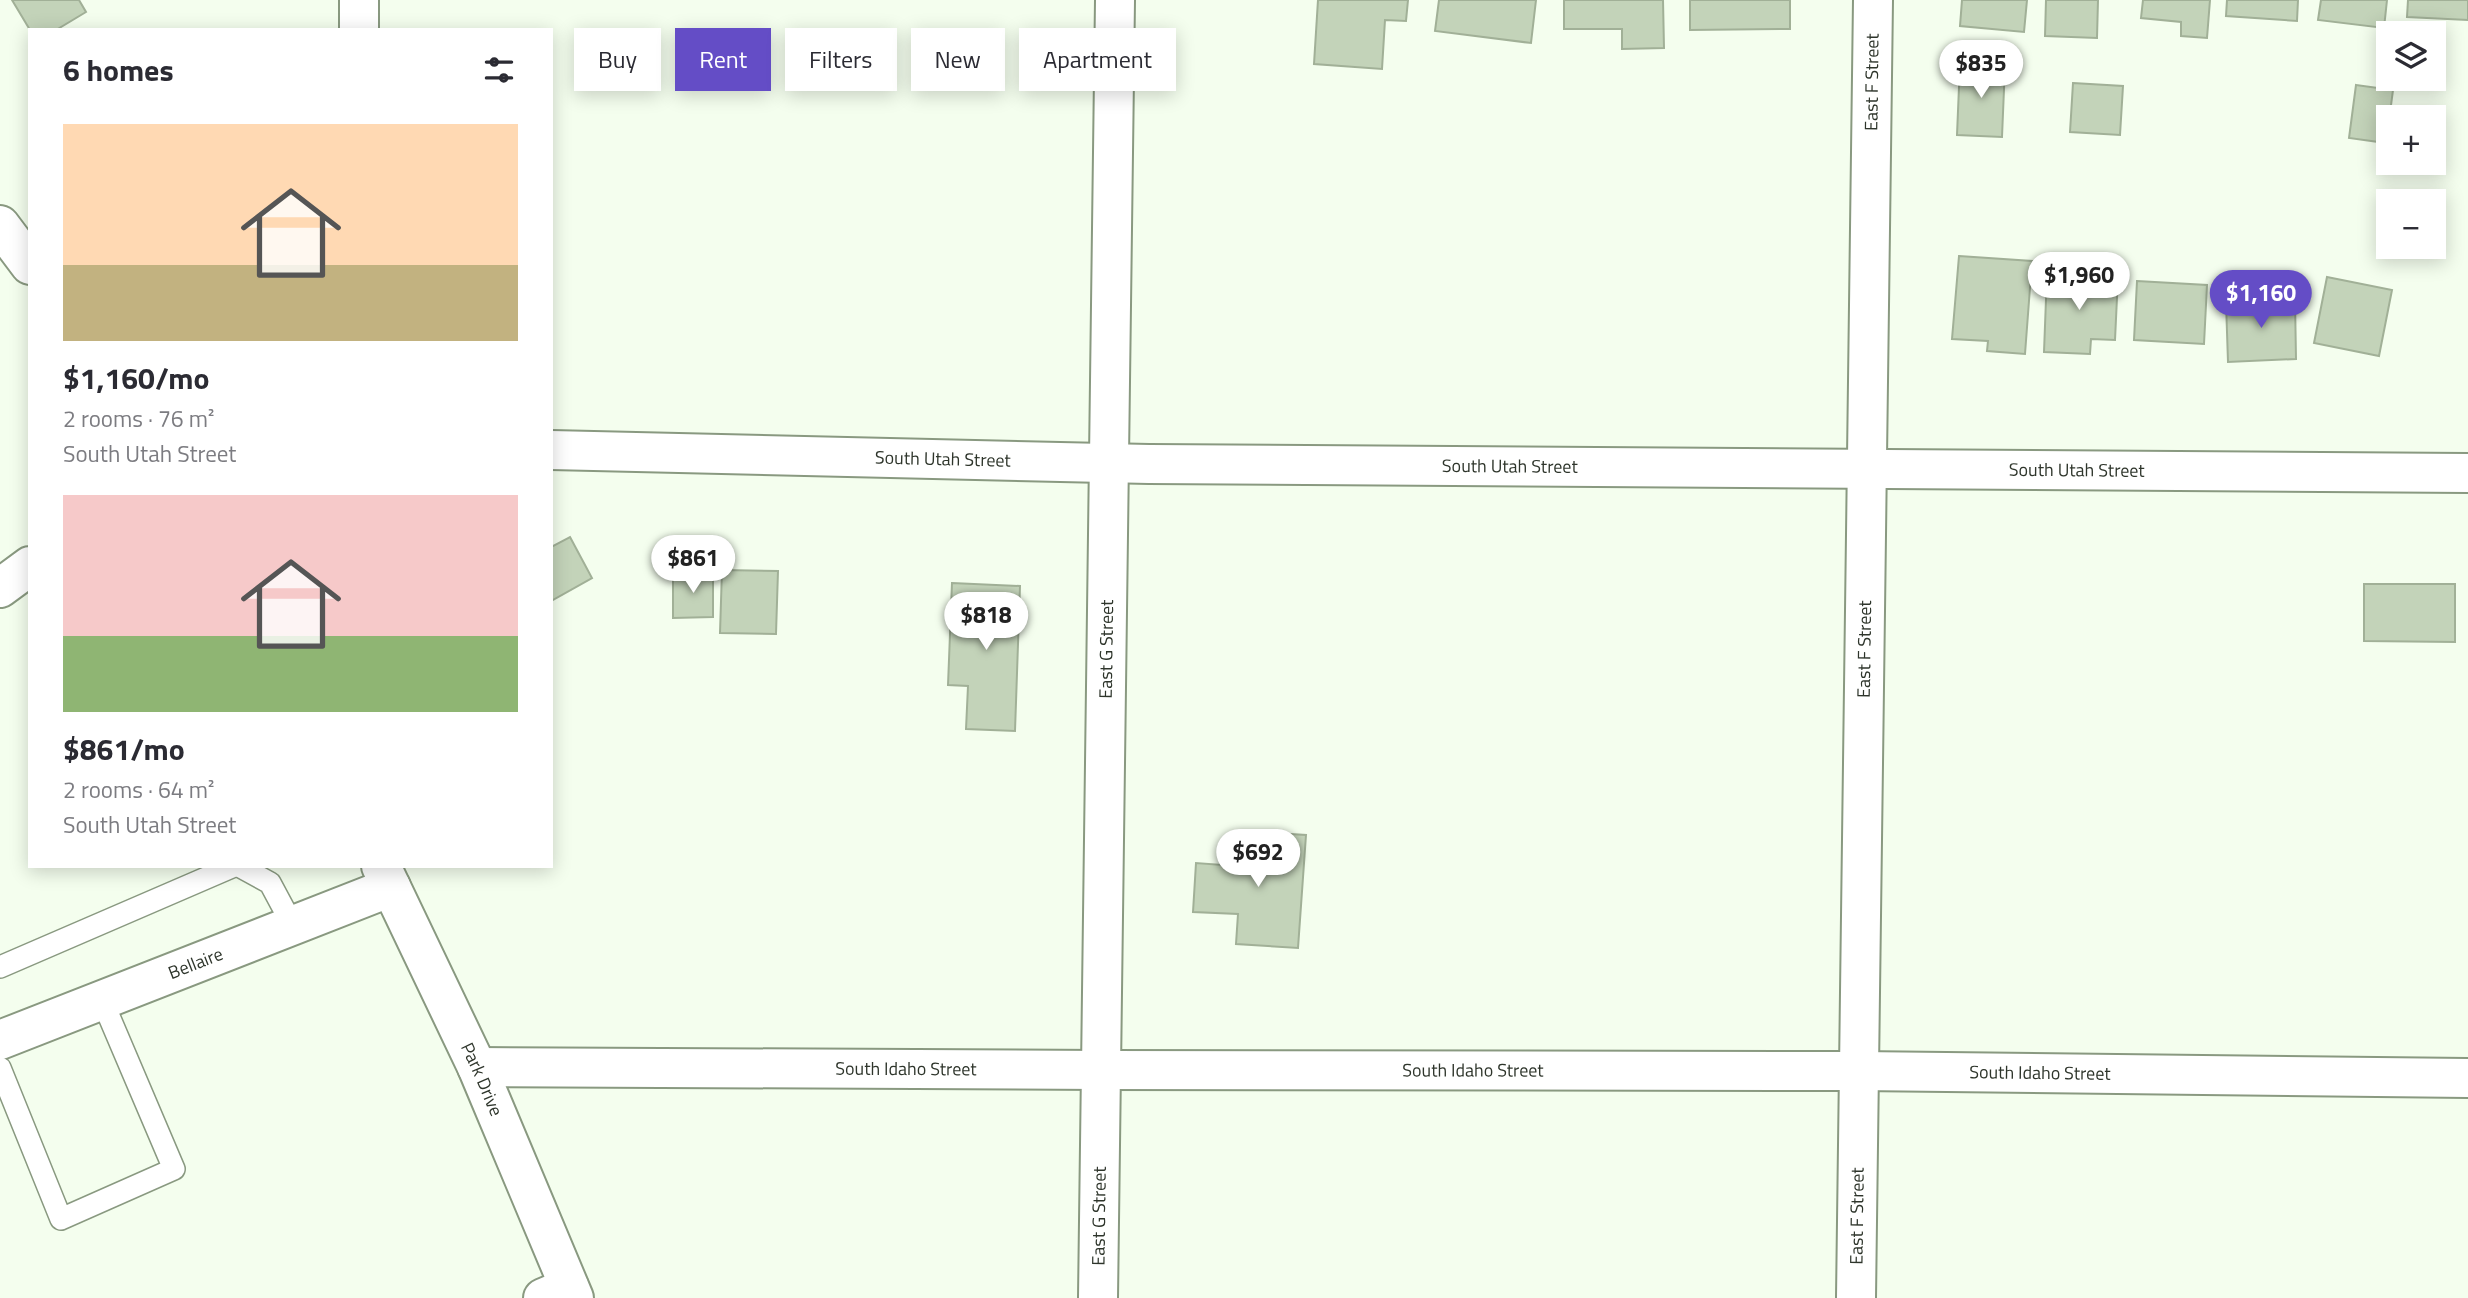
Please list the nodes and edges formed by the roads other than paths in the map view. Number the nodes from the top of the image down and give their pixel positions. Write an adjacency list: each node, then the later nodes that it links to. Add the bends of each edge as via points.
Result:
1 (359, 0): 4 (street)
2 (1115, 0): 8 (street, East G Street)
3 (1873, 0): 9 (street, East F Street)
4 (359, 28)
5 (0, 225): 6 (street)
6 (28, 262)
7 (553, 450): 8 (street, South Utah Street)
8 (1110, 463): 9 (street, South Utah Street); 22 (street, East G Street)
9 (1866, 468): 10 (street, South Utah Street); 23 (street, East F Street)
10 (2468, 472)
11 (28, 567): 12 (street)
12 (0, 588)
13 (228, 868): 17 (lane)
14 (243, 868): 16 (lane, via 270,883)
15 (386, 877): 16 (street, Bellaire); 20 (street, Park Drive)
16 (293, 926): 18 (street, Bellaire)
17 (0, 967)
18 (102, 1000): 19 (street, Bellaire); 21 (lane, via 174,1170 61,1219)
19 (0, 1040)
20 (477, 1067): 22 (street, South Idaho Street); 25 (street, Park Drive)
21 (0, 1068)
22 (1102, 1070): 23 (street, South Idaho Street); 26 (street, East G Street)
23 (1859, 1071): 24 (street, South Idaho Street); 27 (street, East F Street)
24 (2468, 1078)
25 (562, 1294)
26 (1098, 1298)
27 (1856, 1298)

